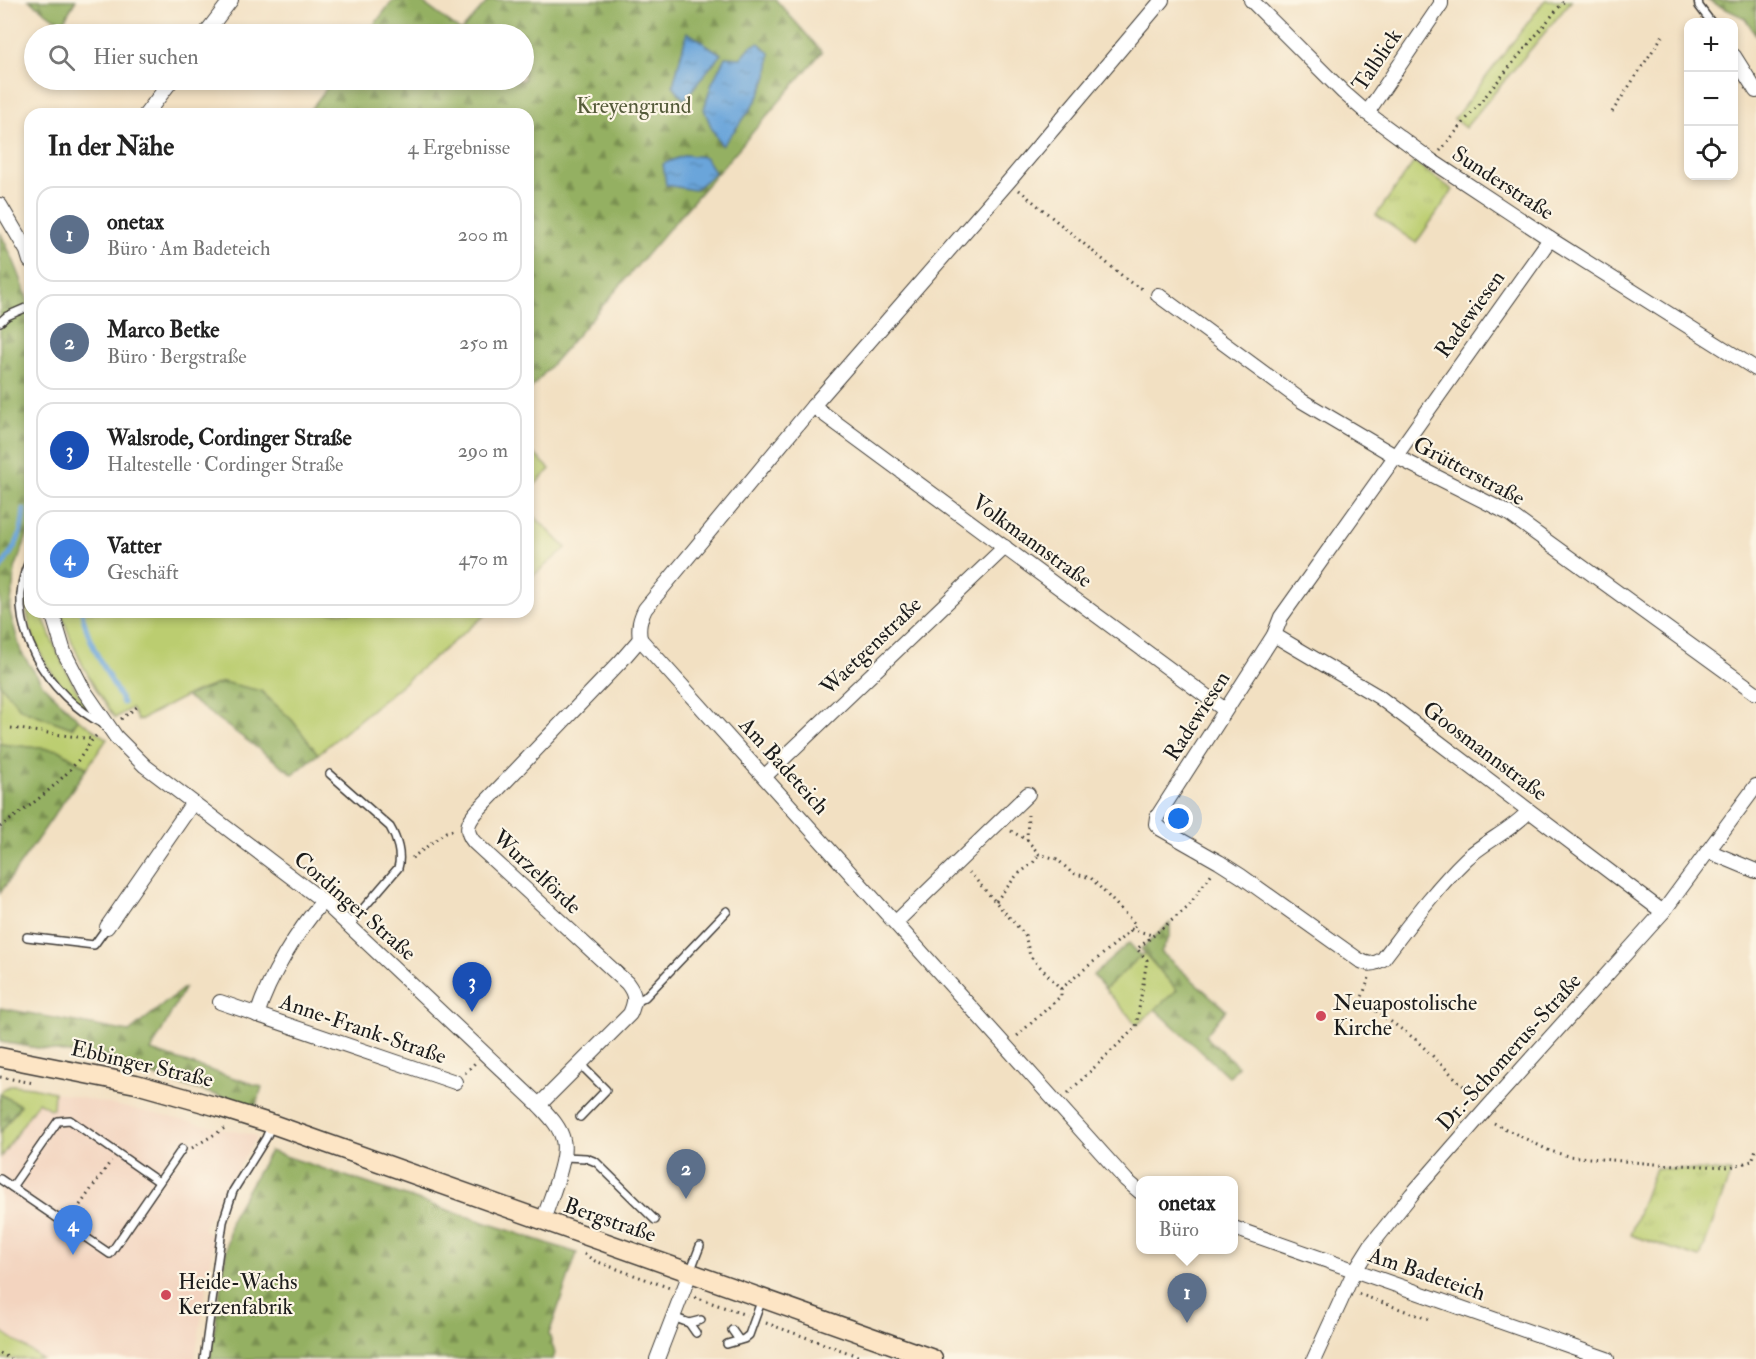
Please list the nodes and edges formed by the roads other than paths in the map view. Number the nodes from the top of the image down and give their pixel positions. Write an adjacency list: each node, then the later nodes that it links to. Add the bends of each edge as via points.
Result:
1 (231, 0): 8 (street)
2 (1162, 0): 21 (street)
3 (1251, 0): 13 (street, Sunderstraße)
4 (1442, 0): 13 (street, Talblick)
5 (1690, 0): 6 (lane)
6 (1698, 3): 7 (lane)
7 (1708, 18)
8 (213, 24)
9 (1738, 62): 11 (street)
10 (164, 90): 12 (street)
11 (1756, 91)
12 (151, 108)
13 (1367, 113): 15 (street, Sunderstraße)
14 (0, 205): 16 (street)
15 (1550, 239): 20 (street, Sunderstraße); 22 (street, Radewiesen)
16 (24, 246)
17 (1158, 295): 22 (street, Grütterstraße, via 1302,401)
18 (24, 309): 19 (lane)
19 (0, 322)
20 (1756, 369)
21 (813, 406): 23 (street, Volkmannstraße); 27 (street, via 645,609)
22 (1395, 456): 26 (street, Radewiesen, via 1281,617); 28 (street, Grütterstraße, via 1508,513)
23 (1005, 547): 29 (street, Volkmannstraße); 32 (street, Waetgenstraße)
24 (24, 575): 30 (lane, via 21,612 37,659 72,705)
25 (54, 618): 30 (street, Cordinger Straße, via 64,652)
26 (1274, 636): 29 (street, Radewiesen); 36 (street, Goosmannstraße, via 1379,697)
27 (640, 639): 32 (street, Am Badeteich); 47 (street, Wurzelförde, via 479,808 467,828 474,842 627,983 635,993)
28 (1756, 693)
29 (1225, 710): 36 (street, Radewiesen, via 1156,824 1219,862 1368,964 1383,959 1442,883 1469,856)
30 (107, 726): 35 (street, Cordinger Straße, via 145,766)
31 (330, 774): 43 (lane, via 390,827 396,837 400,863)
32 (765, 776): 42 (street, Am Badeteich)
33 (1756, 786): 37 (street, Dr.-Schomerus-Straße)
34 (1028, 794): 42 (street)
35 (192, 804): 39 (street, Cordinger Straße); 44 (street)
36 (1529, 811): 41 (street, Goosmannstraße)
37 (1708, 851): 38 (street); 41 (street, Dr.-Schomerus-Straße)
38 (1756, 871)
39 (323, 901): 43 (street, Cordinger Straße); 48 (street, Anne-Frank-Straße, via 300,930)
40 (727, 911): 47 (lane, via 645,997)
41 (1663, 912): 65 (street, Dr.-Schomerus-Straße, via 1412,1194)
42 (896, 922): 60 (street, Am Badeteich)
43 (350, 925): 52 (street, Cordinger Straße)
44 (106, 927): 45 (lane, via 94,945)
45 (27, 937)
46 (220, 1002): 48 (street, Anne-Frank-Straße)
47 (635, 1002): 50 (street, via 630,1014)
48 (257, 1015): 51 (street, Anne-Frank-Straße)
49 (0, 1058): 54 (main road, Ebbinger Straße, via 136,1084)
50 (579, 1064): 52 (street); 53 (lane, via 606,1090)
51 (455, 1082)
52 (539, 1105): 56 (street, Cordinger Straße, via 563,1139)
53 (580, 1117)
54 (272, 1124): 62 (main road, Bergstraße); 75 (lane, via 233,1191 223,1222)
55 (182, 1149): 58 (lane)
56 (564, 1157): 61 (lane, via 596,1162); 62 (street)
57 (0, 1179): 59 (lane)
58 (159, 1182): 59 (lane, via 70,1120 58,1121); 59 (lane, via 110,1254)
59 (12, 1187)
60 (1136, 1189)
61 (655, 1220)
62 (543, 1221): 66 (main road, Bergstraße)
63 (1238, 1230): 65 (street, Am Badeteich)
64 (700, 1246): 66 (lane)
65 (1354, 1272): 78 (street, Dr.-Schomerus-Straße); 79 (street, Am Badeteich)
66 (690, 1273): 67 (main road, Bergstraße); 68 (street)
67 (762, 1299): 73 (lane, via 749,1335); 77 (main road, Bergstraße)
68 (673, 1317): 70 (lane); 76 (street)
69 (701, 1320): 70 (lane)
70 (689, 1323): 72 (lane)
71 (732, 1330): 73 (lane)
72 (696, 1333)
73 (739, 1340): 74 (lane)
74 (727, 1344)
75 (204, 1359)
76 (657, 1359)
77 (933, 1359)
78 (1314, 1359)
79 (1606, 1359)

